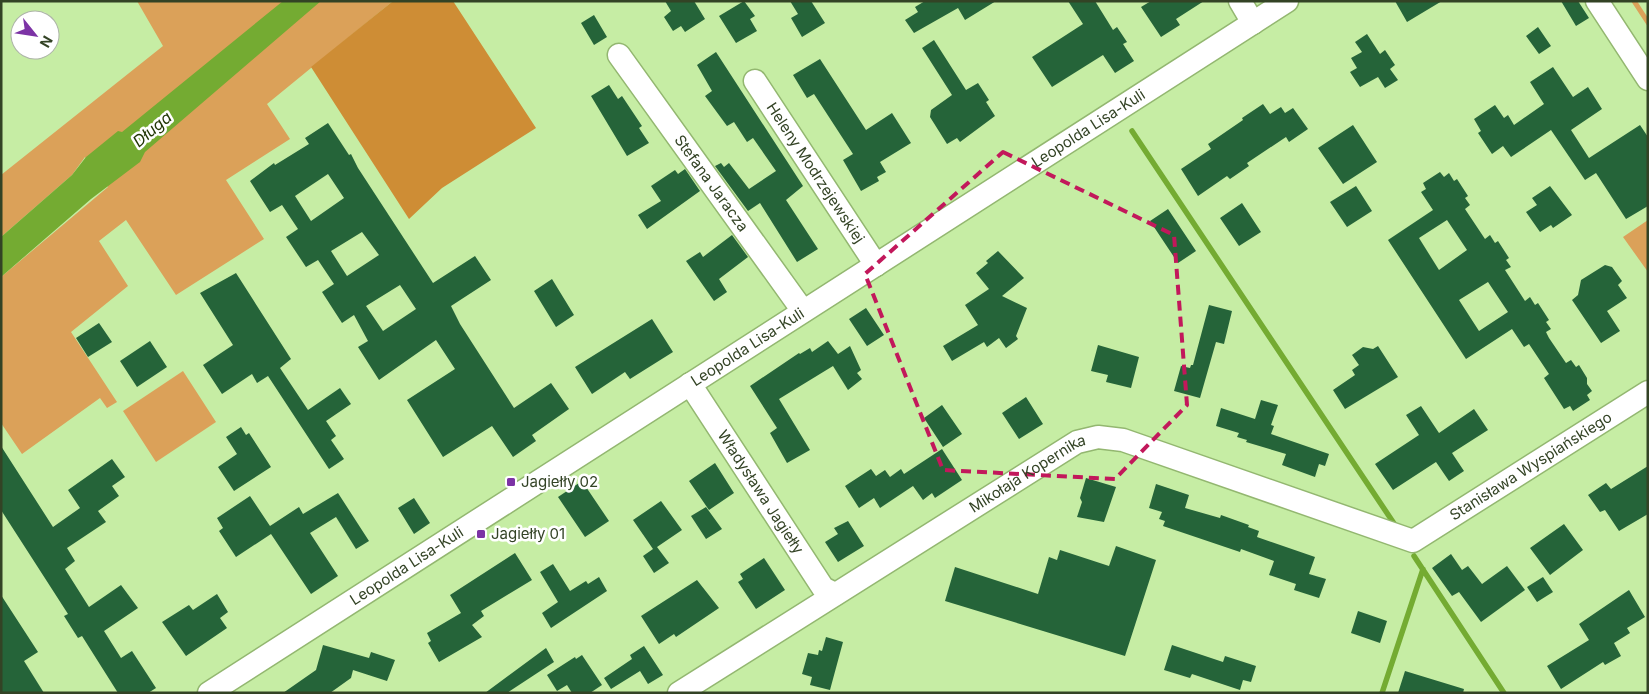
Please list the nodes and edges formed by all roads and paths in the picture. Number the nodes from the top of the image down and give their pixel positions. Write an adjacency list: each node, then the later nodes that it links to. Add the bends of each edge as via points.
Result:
1 (1240, 1): 4 (street)
2 (1287, 1): 4 (street, Leopolda Lisa-Kuli)
3 (1597, 1): 6 (street)
4 (1253, 23): 8 (street, Leopolda Lisa-Kuli)
5 (619, 55): 9 (street, Stefana Jaracza)
6 (1648, 80)
7 (755, 81): 8 (street, Heleny Modrzejewskiej)
8 (876, 265): 9 (street, Leopolda Lisa-Kuli)
9 (804, 311): 10 (street, Leopolda Lisa-Kuli)
10 (690, 384): 13 (street, Władysława Jagiełły, via 823,588); 14 (street, Leopolda Lisa-Kuli)
11 (1648, 392): 12 (street, Stanisława Wyspiańskiego)
12 (1413, 541): 13 (street, Mikołaja Kopernika, via 1122,440 1098,437 1071,445)
13 (835, 594): 15 (street, Mikołaja Kopernika)
14 (208, 693)
15 (679, 693)

